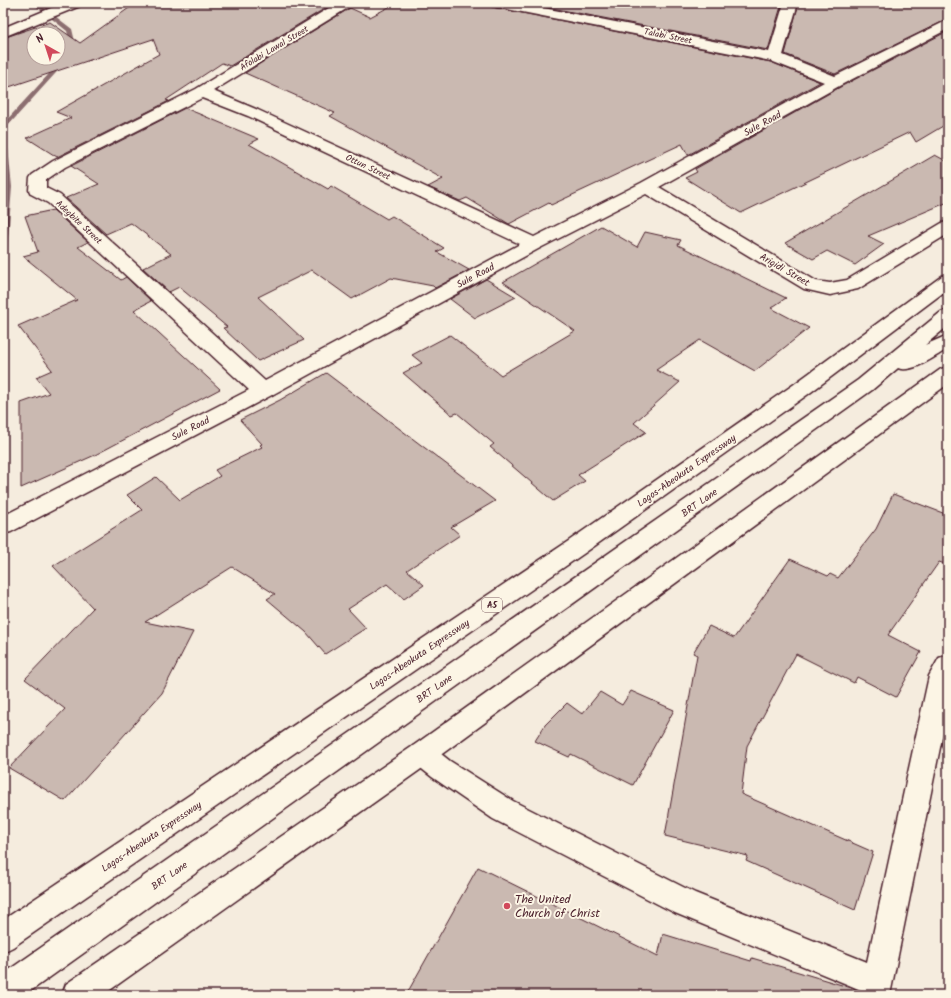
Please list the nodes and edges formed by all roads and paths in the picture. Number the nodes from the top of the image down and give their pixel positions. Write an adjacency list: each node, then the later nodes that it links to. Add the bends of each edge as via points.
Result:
1 (346, 3): 9 (main road, Afolabi Lawal Street)
2 (497, 3): 7 (main road, Talabi Street)
3 (791, 3): 7 (main road)
4 (72, 5): 6 (main road)
5 (948, 24): 8 (main road, Sule Road)
6 (3, 34)
7 (775, 57): 8 (main road, Talabi Street)
8 (836, 82): 10 (main road, Sule Road)
9 (201, 92): 12 (main road, Ottun Street, via 253,113); 18 (main road, Adegbite Street, via 59,164 38,178 37,190 54,199)
10 (647, 187): 11 (main road, Arigidi Street, via 810,285 830,289 852,285); 12 (main road, Sule Road)
11 (948, 227)
12 (534, 244): 18 (main road, Sule Road)
13 (948, 280): 22 (main road, Lagos-Abeokuta Expressway / A5, via 800,390 578,546)
14 (948, 316): 17 (main road, BRT Lane)
15 (948, 341): 17 (main road, BRT Lane)
16 (948, 374): 21 (main road)
17 (865, 385): 24 (main road, BRT Lane)
18 (263, 391): 19 (main road, Sule Road)
19 (10, 522)
20 (948, 665): 23 (main road, via 942,676)
21 (422, 754): 23 (main road, via 503,810 684,903); 25 (main road)
22 (3, 937)
23 (876, 988)
24 (3, 992)
25 (77, 995)

